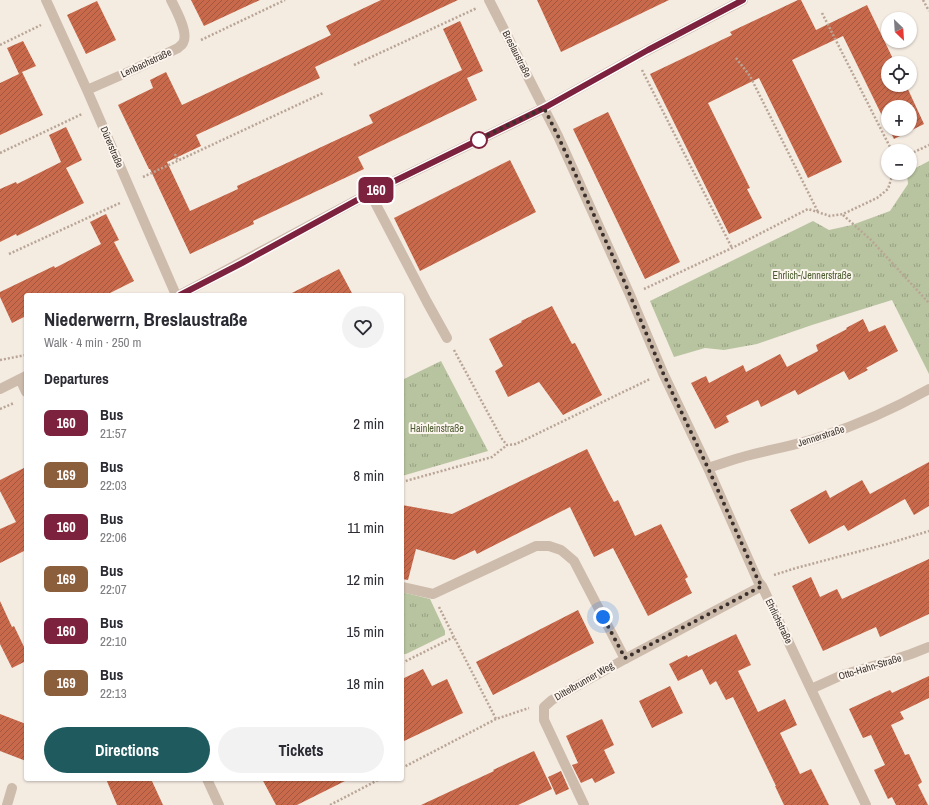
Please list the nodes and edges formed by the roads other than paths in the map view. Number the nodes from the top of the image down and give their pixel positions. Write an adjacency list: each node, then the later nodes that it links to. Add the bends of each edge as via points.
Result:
1 (46, 0): 5 (street, Dürerstraße)
2 (171, 0): 5 (street, Lenbachstraße, via 181,21 185,36 183,43 178,48)
3 (743, 0): 6 (street)
4 (490, 1): 6 (street, Breslaustraße)
5 (87, 90): 8 (street, Dürerstraße)
6 (544, 108): 7 (street); 14 (street, Ehrlichstraße)
7 (370, 193): 9 (street); 10 (street)
8 (175, 293)
9 (184, 293)
10 (447, 338)
11 (23, 378): 12 (street)
12 (0, 389)
13 (929, 389): 14 (street, Jennerstraße, via 881,414 830,434)
14 (708, 468): 15 (street, Ehrlichstraße)
15 (760, 583): 18 (street, Dittelbrunner Weg); 19 (street, Ehrlichstraße)
16 (404, 587): 18 (street, via 433,594 536,546 549,546 561,550 574,561)
17 (929, 647): 19 (street, Otto-Hahn-Straße, via 842,675)
18 (625, 658): 24 (street, Dittelbrunner Weg, via 544,707 544,720)
19 (811, 689): 25 (street, Ehrlichstraße)
20 (207, 781): 23 (street)
21 (12, 788): 22 (street)
22 (7, 805)
23 (218, 805)
24 (583, 805)
25 (866, 805)

